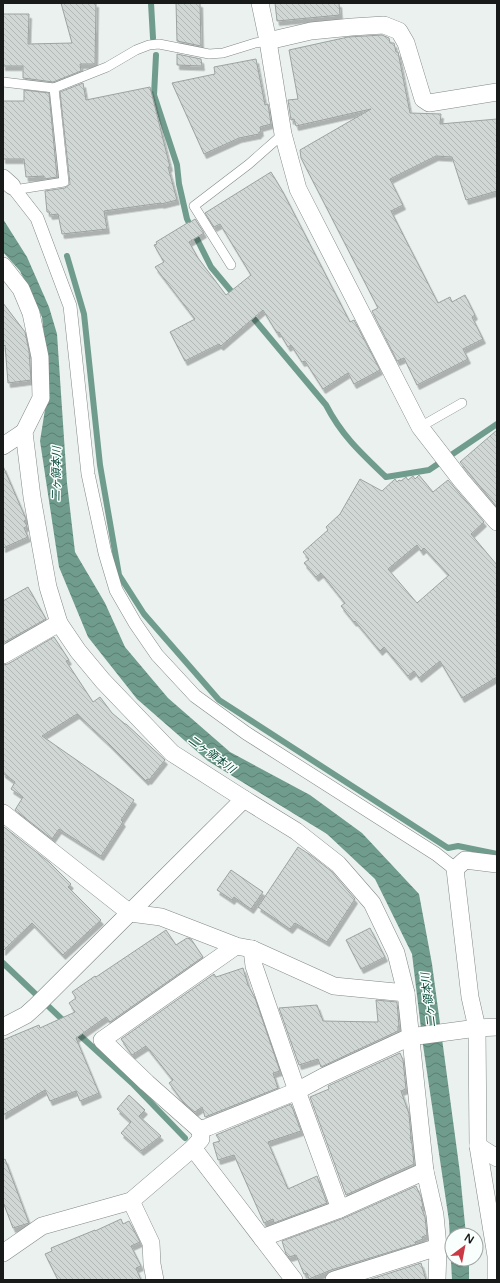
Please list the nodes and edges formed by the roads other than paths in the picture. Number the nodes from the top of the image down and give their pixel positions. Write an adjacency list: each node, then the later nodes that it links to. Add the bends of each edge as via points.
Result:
1 (260, 3): 2 (street)
2 (268, 41): 4 (lane, via 223,53 208,54 159,44 149,45 107,67); 5 (street, via 311,31 384,25 399,31 403,37 423,99 429,103); 6 (street)
3 (3, 82): 4 (lane)
4 (54, 88): 7 (lane, via 64,182)
5 (497, 92)
6 (282, 134): 8 (lane, via 249,164 194,206); 11 (street, via 298,189)
7 (10, 185): 20 (street, via 36,218 70,306 88,474 105,553 116,590 135,623 157,655 195,696 246,733 436,854)
8 (231, 264)
9 (3, 266): 12 (street, via 21,290 31,313 40,357 41,398)
10 (462, 403): 11 (lane)
11 (420, 427): 14 (street)
12 (24, 432): 13 (street); 15 (street, via 32,497 48,587)
13 (3, 446)
14 (497, 522)
15 (59, 623): 16 (street); 17 (street, via 103,681 172,753)
16 (3, 655)
17 (244, 799): 21 (street); 23 (street, via 296,831 338,864 372,903 396,954)
18 (3, 813): 21 (street)
19 (497, 864): 20 (street, via 465,860)
20 (455, 869): 26 (street, via 470,997)
21 (130, 913): 22 (street, via 161,917); 24 (street, via 42,1000 26,1014)
22 (244, 947): 23 (street, via 334,986); 28 (street, via 254,966); 29 (street, via 102,1040)
23 (406, 993): 27 (street)
24 (3, 1027)
25 (497, 1028): 26 (street)
26 (470, 1029): 27 (street); 30 (street)
27 (414, 1036): 28 (street); 33 (street)
28 (297, 1091): 29 (street); 35 (street)
29 (200, 1130): 31 (street, via 201,1139)
30 (478, 1146): 32 (street); 43 (street, via 496,1256)
31 (193, 1148): 34 (street); 36 (street)
32 (497, 1158)
33 (425, 1171): 35 (street); 37 (street, via 435,1215)
34 (131, 1201): 38 (street, via 42,1226); 39 (street, via 152,1243)
35 (340, 1209): 36 (street)
36 (262, 1238): 40 (street)
37 (438, 1248): 41 (street); 42 (street)
38 (3, 1253)
39 (155, 1280)
40 (294, 1280)
41 (334, 1280)
42 (437, 1280)
43 (496, 1280)

